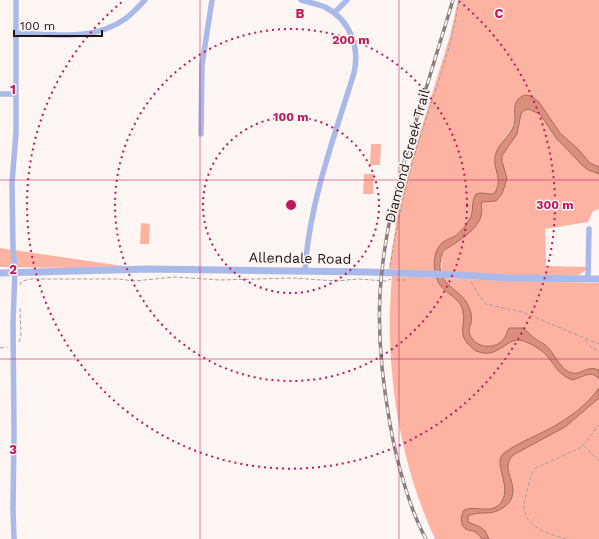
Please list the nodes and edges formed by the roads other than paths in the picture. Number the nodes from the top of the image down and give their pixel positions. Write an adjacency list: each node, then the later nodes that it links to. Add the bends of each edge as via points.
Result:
1 (16, 0): 7 (street)
2 (145, 0): 7 (street, via 124,20 99,31 68,36)
3 (212, 0): 10 (street, via 202,65)
4 (301, 0): 6 (street)
5 (347, 0): 6 (street)
6 (334, 13): 12 (street, via 346,25 352,36 355,65 318,190 306,252)
7 (16, 34): 9 (street)
8 (0, 94): 9 (street)
9 (16, 94): 14 (street, via 12,183)
10 (201, 134)
11 (589, 229): 15 (street)
12 (305, 271): 14 (street, Allendale Road, via 145,269); 15 (street, Allendale Road, via 391,276 431,274)
13 (0, 273): 14 (street, Allendale Road)
14 (14, 273): 17 (street)
15 (588, 279): 16 (street, Allendale Road)
16 (599, 279)
17 (14, 539)

